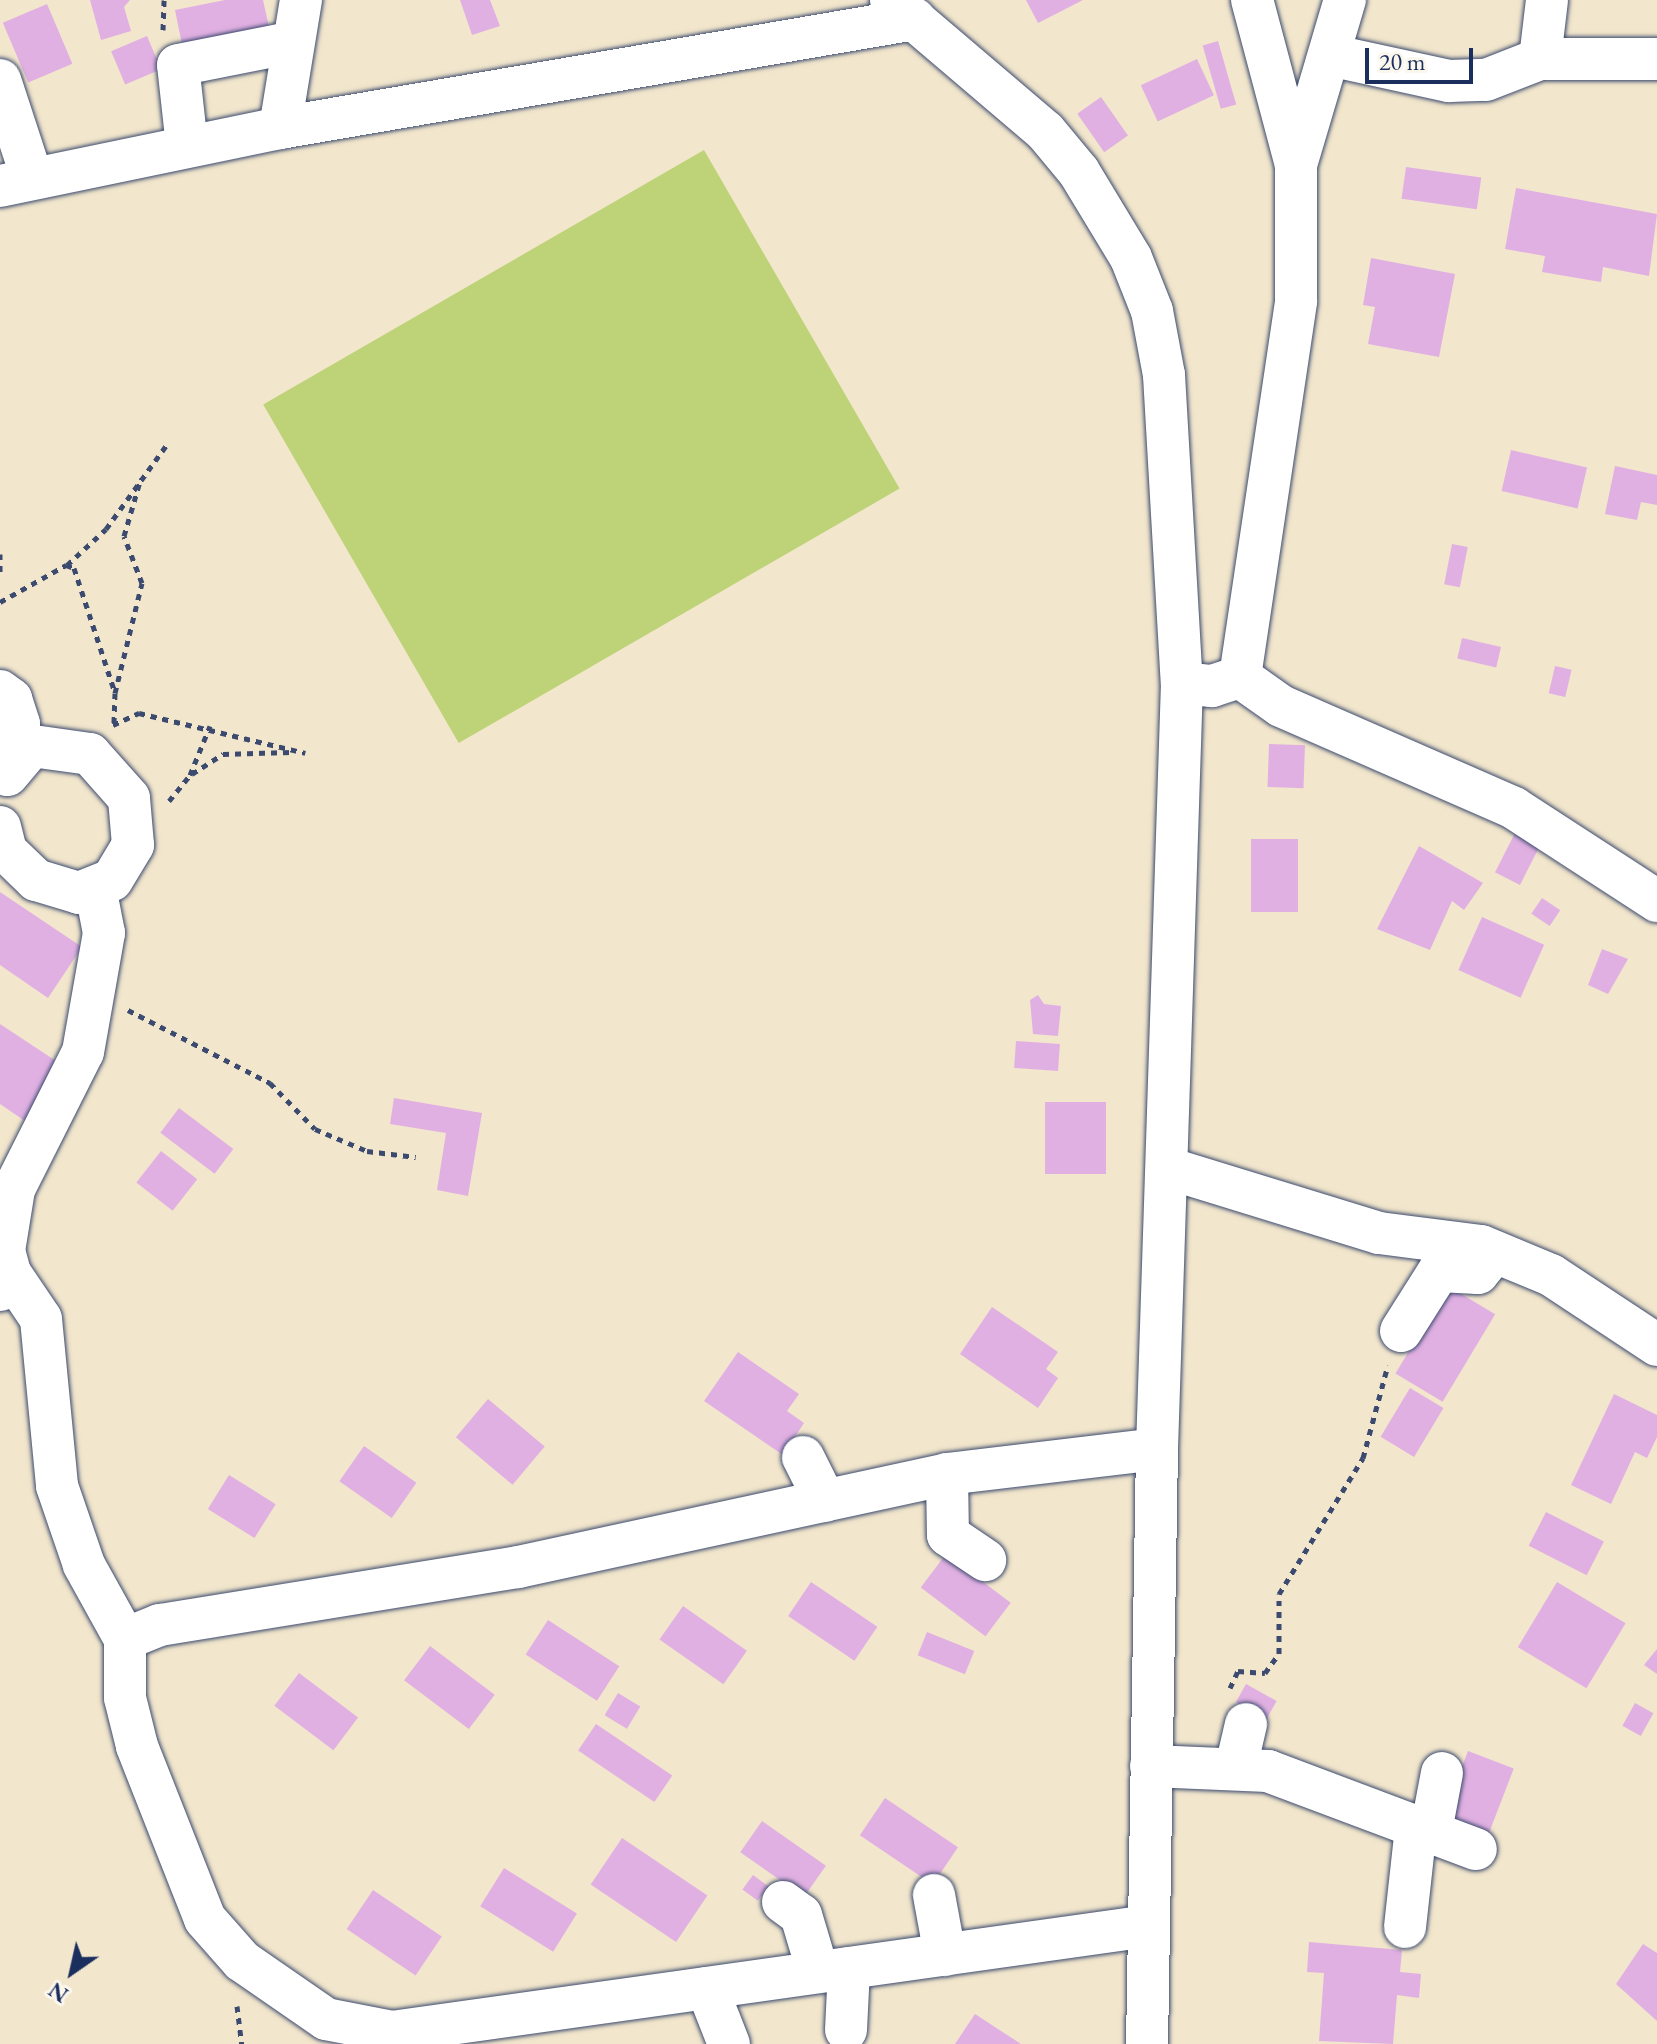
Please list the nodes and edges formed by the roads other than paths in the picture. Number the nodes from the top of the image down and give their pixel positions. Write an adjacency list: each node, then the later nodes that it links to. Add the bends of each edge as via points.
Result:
1 (301, 0): 6 (street)
2 (1252, 0): 13 (street)
3 (1345, 0): 7 (street)
4 (1547, 0): 8 (street)
5 (903, 10): 11 (street); 16 (street, via 1045,131 1079,172 1137,271 1164,375)
6 (287, 55): 11 (street); 12 (street, via 284,44 178,65)
7 (1334, 56): 8 (street, via 1449,81 1486,80); 13 (street)
8 (1540, 59): 9 (street)
9 (1657, 59)
10 (0, 80): 14 (street)
11 (280, 128): 12 (street)
12 (187, 146): 14 (street)
13 (1296, 165): 15 (street, via 1296,301 1285,402)
14 (16, 182)
15 (1240, 677): 16 (street, via 1212,686); 22 (street, via 1281,706 1514,808)
16 (1182, 683): 23 (street)
17 (6, 695): 18 (street); 19 (street, via 19,724)
18 (96, 749): 19 (street, via 32,746); 21 (street, via 129,798 133,845 112,880)
19 (4, 786)
20 (0, 827): 21 (street, via 6,851 36,880 79,893)
21 (95, 887): 25 (street, via 104,933 83,1052 14,1189)
22 (1657, 901)
23 (1171, 1169): 24 (street, via 1379,1233 1434,1235); 28 (street)
24 (1495, 1252): 26 (street, via 1478,1273 1439,1271); 27 (street, via 1551,1275)
25 (3, 1265): 33 (street, via 41,1319 57,1486 84,1565)
26 (1401, 1331)
27 (1657, 1345)
28 (1157, 1449): 30 (street); 35 (street)
29 (803, 1457): 31 (street)
30 (947, 1474): 31 (street); 32 (street, via 948,1535)
31 (825, 1501): 33 (street, via 518,1567 160,1625)
32 (985, 1560)
33 (125, 1639): 46 (street, via 125,1698 137,1746 205,1919 280,1992 326,2019 393,2032)
34 (1246, 1724): 36 (street)
35 (1151, 1766): 36 (street); 42 (street)
36 (1236, 1767): 38 (street, via 1268,1771)
37 (1442, 1773): 38 (street)
38 (1423, 1829): 39 (street); 43 (street)
39 (1476, 1849)
40 (934, 1895): 44 (street)
41 (783, 1902): 45 (street, via 801,1915)
42 (1148, 1926): 44 (street); 49 (street)
43 (1405, 1927)
44 (945, 1955): 45 (street)
45 (834, 1970): 46 (street); 47 (street)
46 (707, 1988): 48 (street)
47 (846, 2030)
48 (729, 2044)
49 (1147, 2044)

